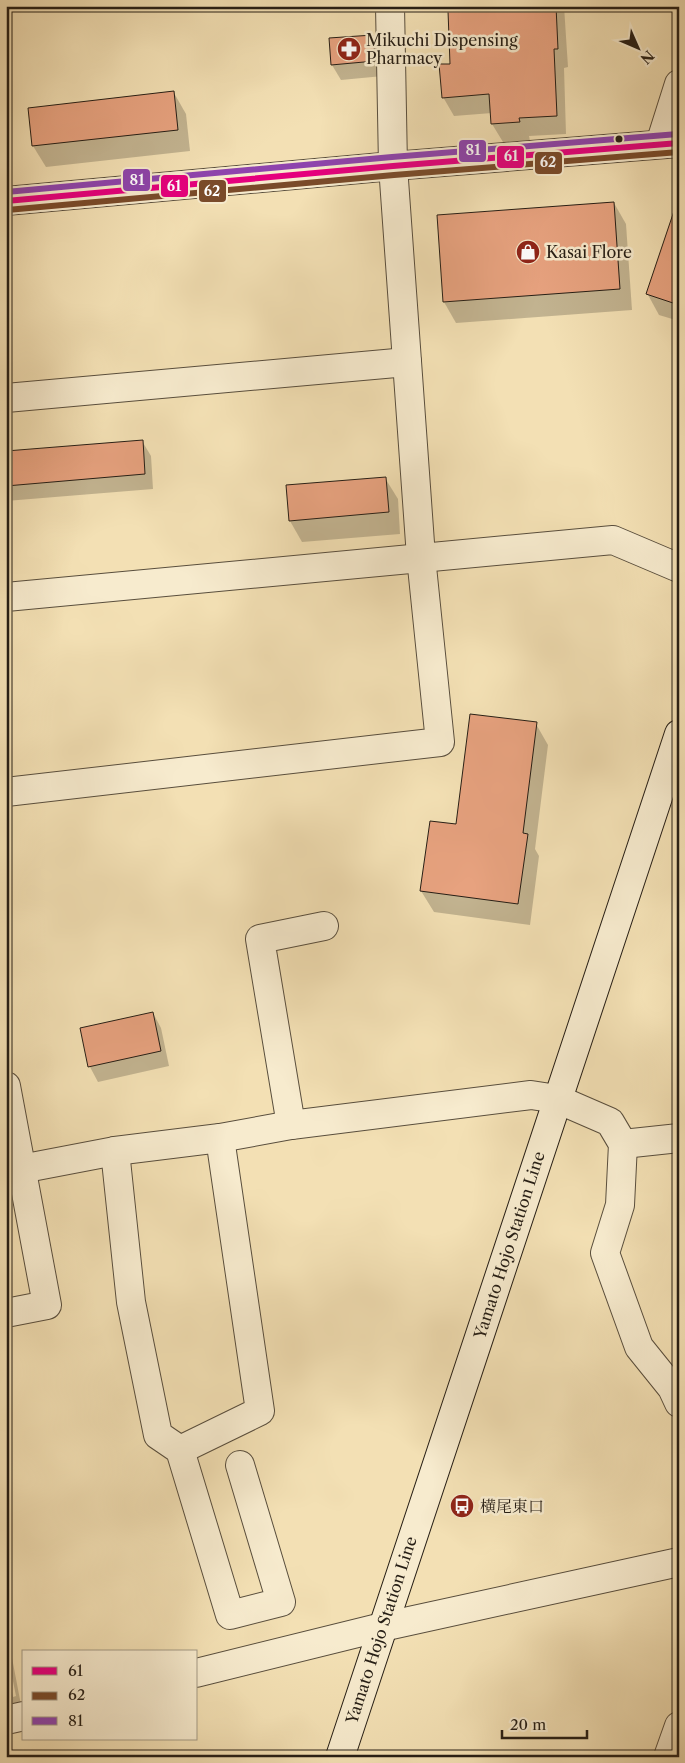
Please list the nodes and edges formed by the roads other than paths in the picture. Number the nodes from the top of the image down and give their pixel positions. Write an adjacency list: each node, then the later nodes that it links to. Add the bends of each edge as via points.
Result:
1 (390, 6): 4 (street)
2 (679, 84): 3 (street)
3 (669, 143): 4 (street)
4 (393, 166): 5 (street); 6 (street)
5 (6, 201)
6 (407, 362): 7 (street); 8 (street)
7 (6, 398)
8 (421, 557): 9 (street, via 613,540); 10 (street); 12 (street, via 440,742)
9 (679, 568)
10 (6, 597)
11 (679, 734): 15 (street, Yamato Hojo Station Line)
12 (6, 792)
13 (324, 926): 16 (street, via 260,938)
14 (6, 1086): 21 (street)
15 (557, 1099): 16 (street, via 531,1095); 19 (street, via 610,1122); 27 (street, Yamato Hojo Station Line)
16 (291, 1125): 17 (street)
17 (220, 1138): 20 (street); 24 (street, via 260,1412)
18 (679, 1138): 19 (street)
19 (623, 1144): 23 (street, via 620,1205 604,1253 638,1347 672,1388)
20 (115, 1151): 21 (street); 24 (street, via 131,1302 158,1435)
21 (21, 1169): 22 (street, via 47,1305)
22 (6, 1313)
23 (679, 1403)
24 (180, 1450): 25 (street, via 230,1615 282,1602)
25 (240, 1465)
26 (679, 1562): 27 (street)
27 (382, 1627): 28 (street); 32 (street, Yamato Hojo Station Line)
28 (198, 1673)
29 (22, 1716): 30 (street)
30 (6, 1720)
31 (679, 1726): 33 (street)
32 (340, 1757)
33 (668, 1757)

